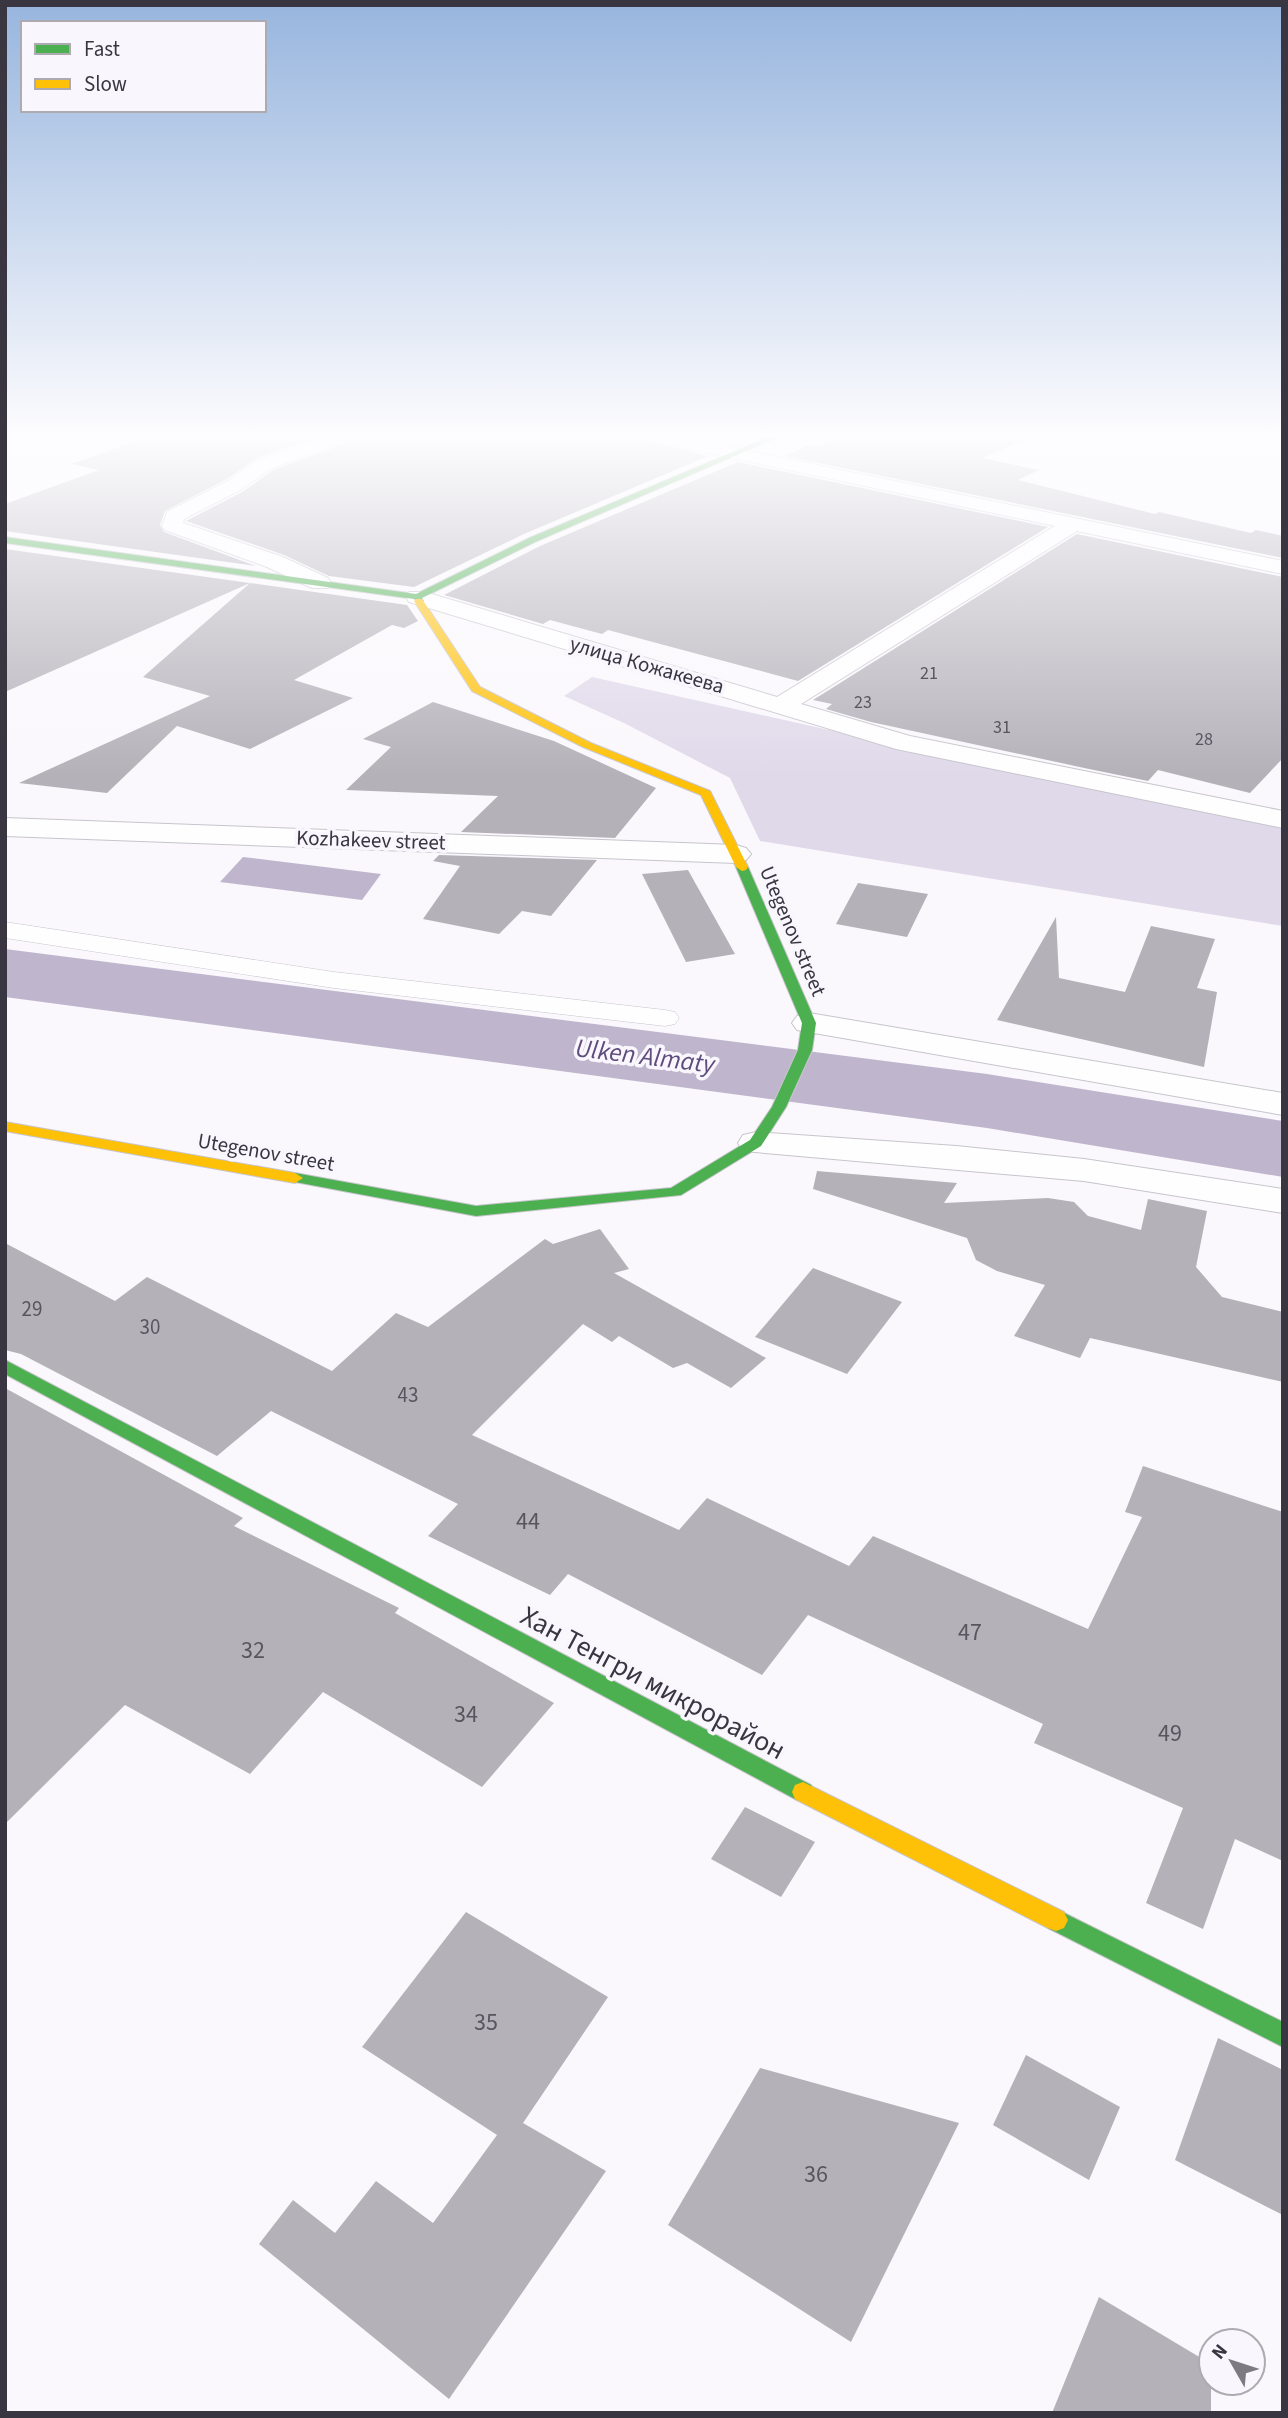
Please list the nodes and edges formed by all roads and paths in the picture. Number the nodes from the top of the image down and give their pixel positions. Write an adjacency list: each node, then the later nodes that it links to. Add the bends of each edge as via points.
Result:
1 (84, 551): 7 (street, улица Кожакеева)
2 (243, 551): 7 (street)
3 (510, 551): 8 (street)
4 (1030, 551): 9 (street)
5 (1199, 551): 6 (street)
6 (1283, 568)
7 (320, 583): 8 (street, улица Кожакеева)
8 (416, 597): 9 (street, улица Кожакеева); 12 (street, Utegenov street, via 476,689 587,745 706,793)
9 (781, 705): 10 (street, улица Кожакеева, via 905,743 1237,811)
10 (1279, 807)
11 (5, 827): 12 (street, Kozhakeev street)
12 (736, 854): 15 (street, Utegenov street)
13 (5, 930): 14 (lane, via 253,968 553,1008)
14 (665, 1018)
15 (807, 1037): 16 (street); 18 (street, Utegenov street, via 779,1107)
16 (1283, 1104)
17 (5, 1126): 18 (street, Utegenov street, via 476,1211 675,1192)
18 (756, 1143): 19 (street, via 1084,1170)
19 (1283, 1201)
20 (5, 1366): 21 (street, Хан Тенгри микрорайон, via 821,1802)
21 (1283, 2035)

